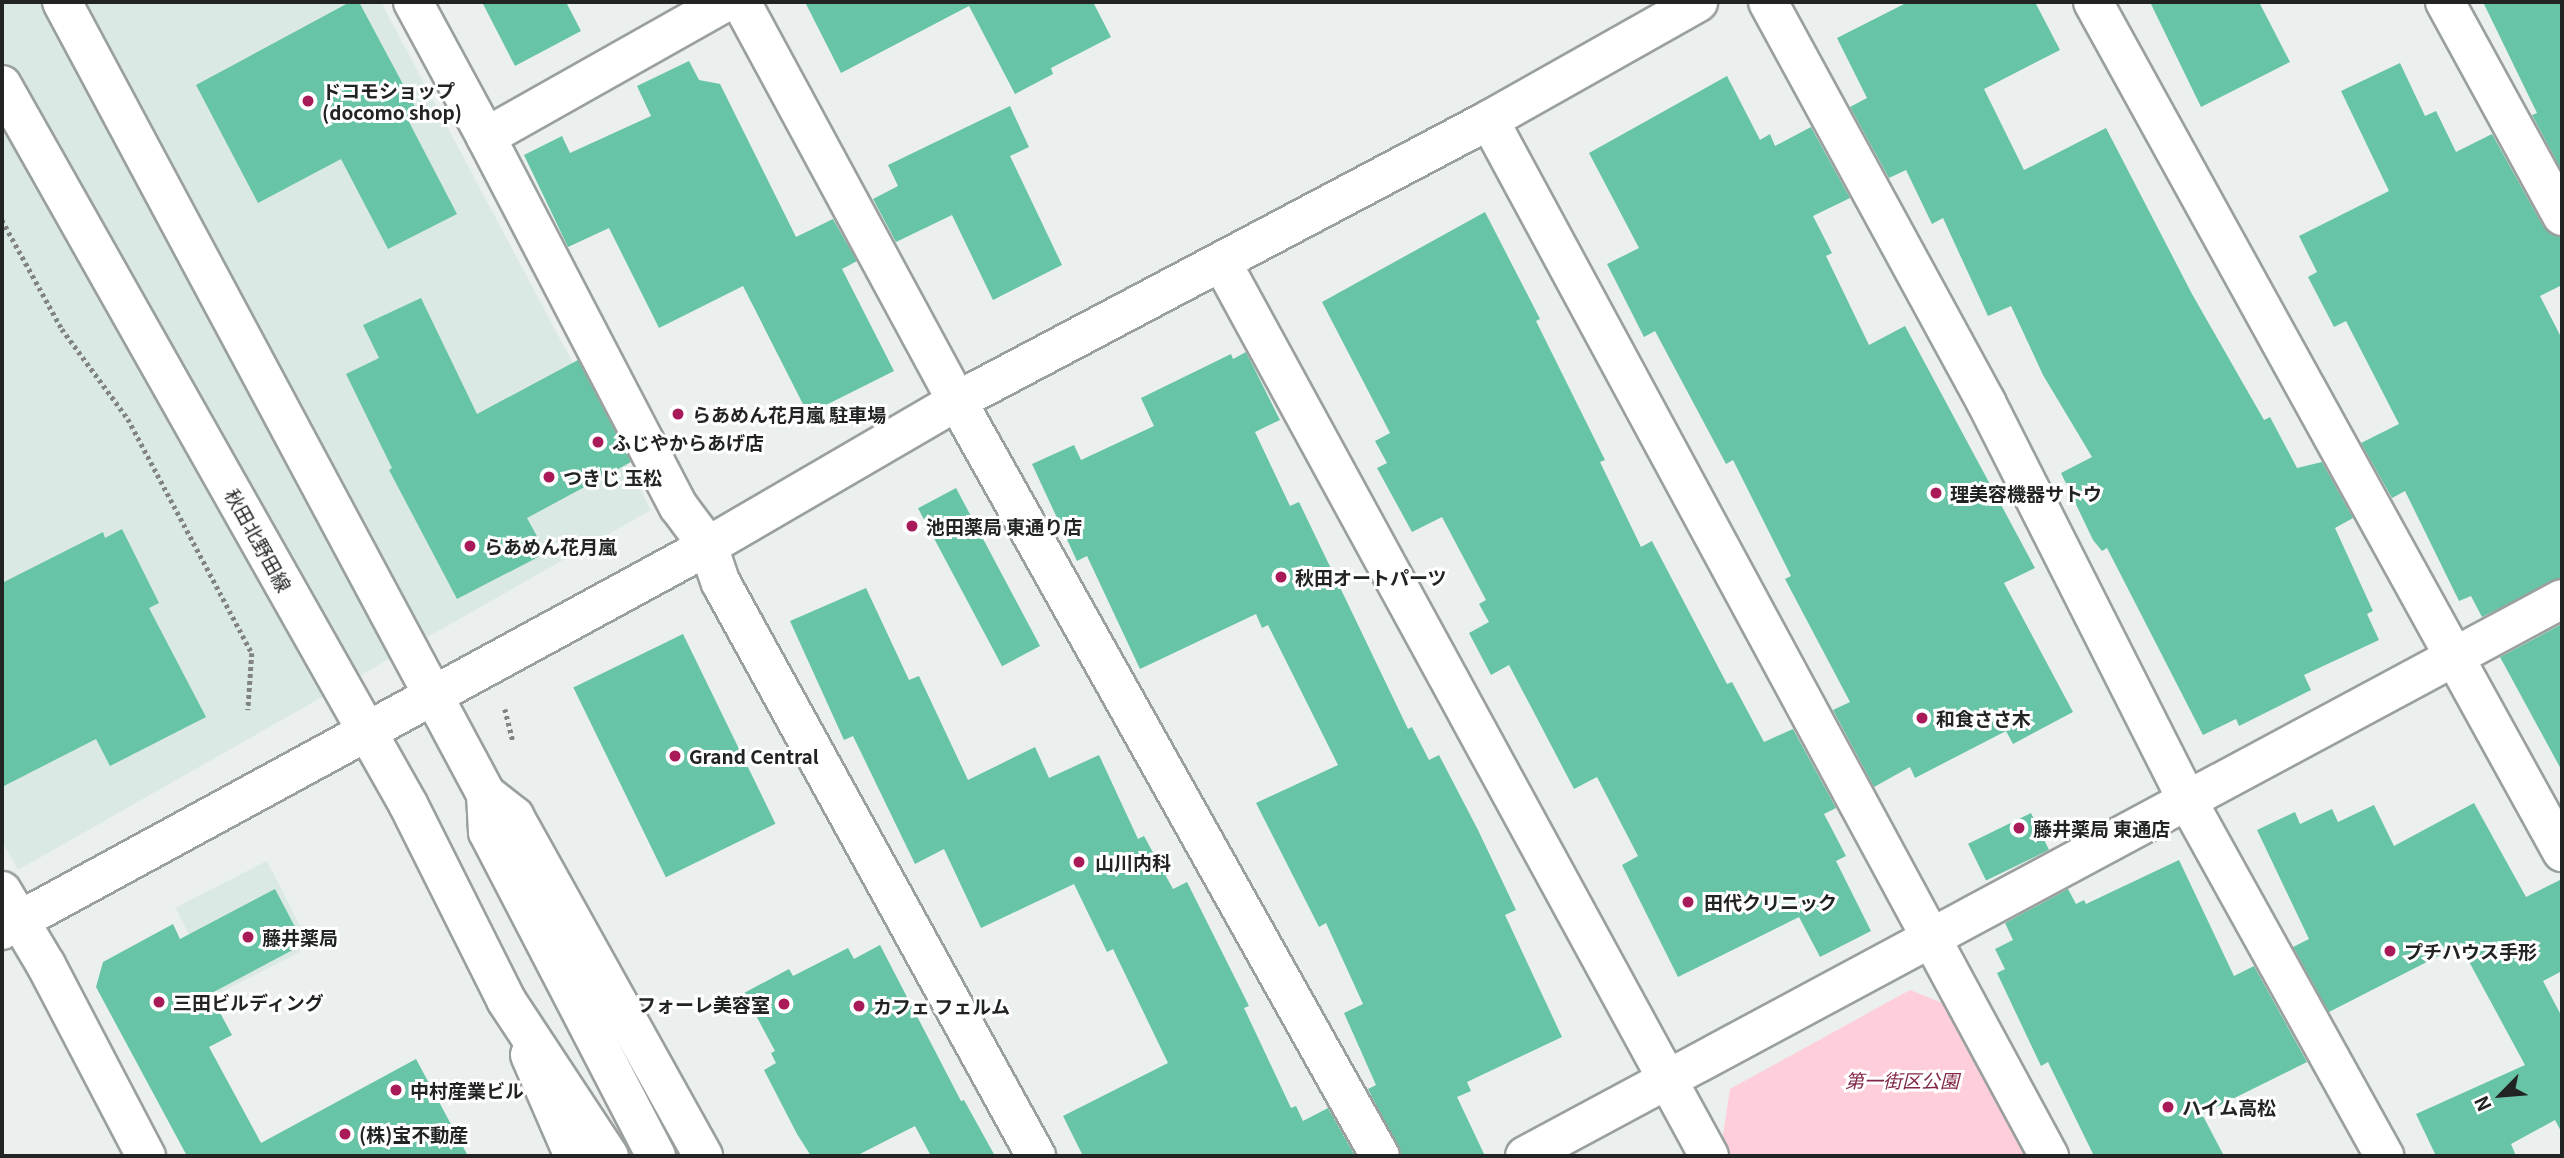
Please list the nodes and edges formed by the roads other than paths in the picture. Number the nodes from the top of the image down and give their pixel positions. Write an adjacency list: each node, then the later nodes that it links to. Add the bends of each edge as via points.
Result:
1 (62, 2): 18 (main road)
2 (413, 2): 11 (main road)
3 (726, 2): 11 (main road)
4 (741, 2): 14 (main road)
5 (1698, 2): 10 (main road)
6 (1768, 2): 21 (main road, via 1986,402)
7 (2093, 2): 17 (main road)
8 (2445, 2): 12 (main road)
9 (2, 85): 19 (main road, 秋田北野田線)
10 (1489, 120): 13 (main road); 24 (main road)
11 (486, 137): 15 (main road, via 679,507)
12 (2562, 216)
13 (1222, 262): 14 (main road); 26 (main road)
14 (957, 401): 15 (main road); 33 (main road)
15 (708, 546): 18 (main road); 32 (main road, via 721,583)
16 (2562, 599): 17 (main road)
17 (2456, 656): 21 (main road); 22 (main road)
18 (431, 693): 19 (main road); 20 (main road)
19 (366, 729): 23 (main road); 25 (main road, 秋田北野田線)
20 (486, 794): 30 (main road, via 488,832); 31 (main road, via 514,816)
21 (2187, 800): 24 (main road); 37 (main road)
22 (2562, 852)
23 (8, 913): 27 (main road)
24 (1929, 937): 26 (main road); 36 (main road)
25 (506, 1000): 28 (main road); 29 (main road)
26 (1666, 1078): 34 (main road); 35 (main road)
27 (146, 1156)
28 (574, 1156)
29 (609, 1156)
30 (656, 1156)
31 (703, 1156)
32 (1036, 1156)
33 (1380, 1156)
34 (1525, 1156)
35 (1709, 1156)
36 (2049, 1156)
37 (2384, 1156)

